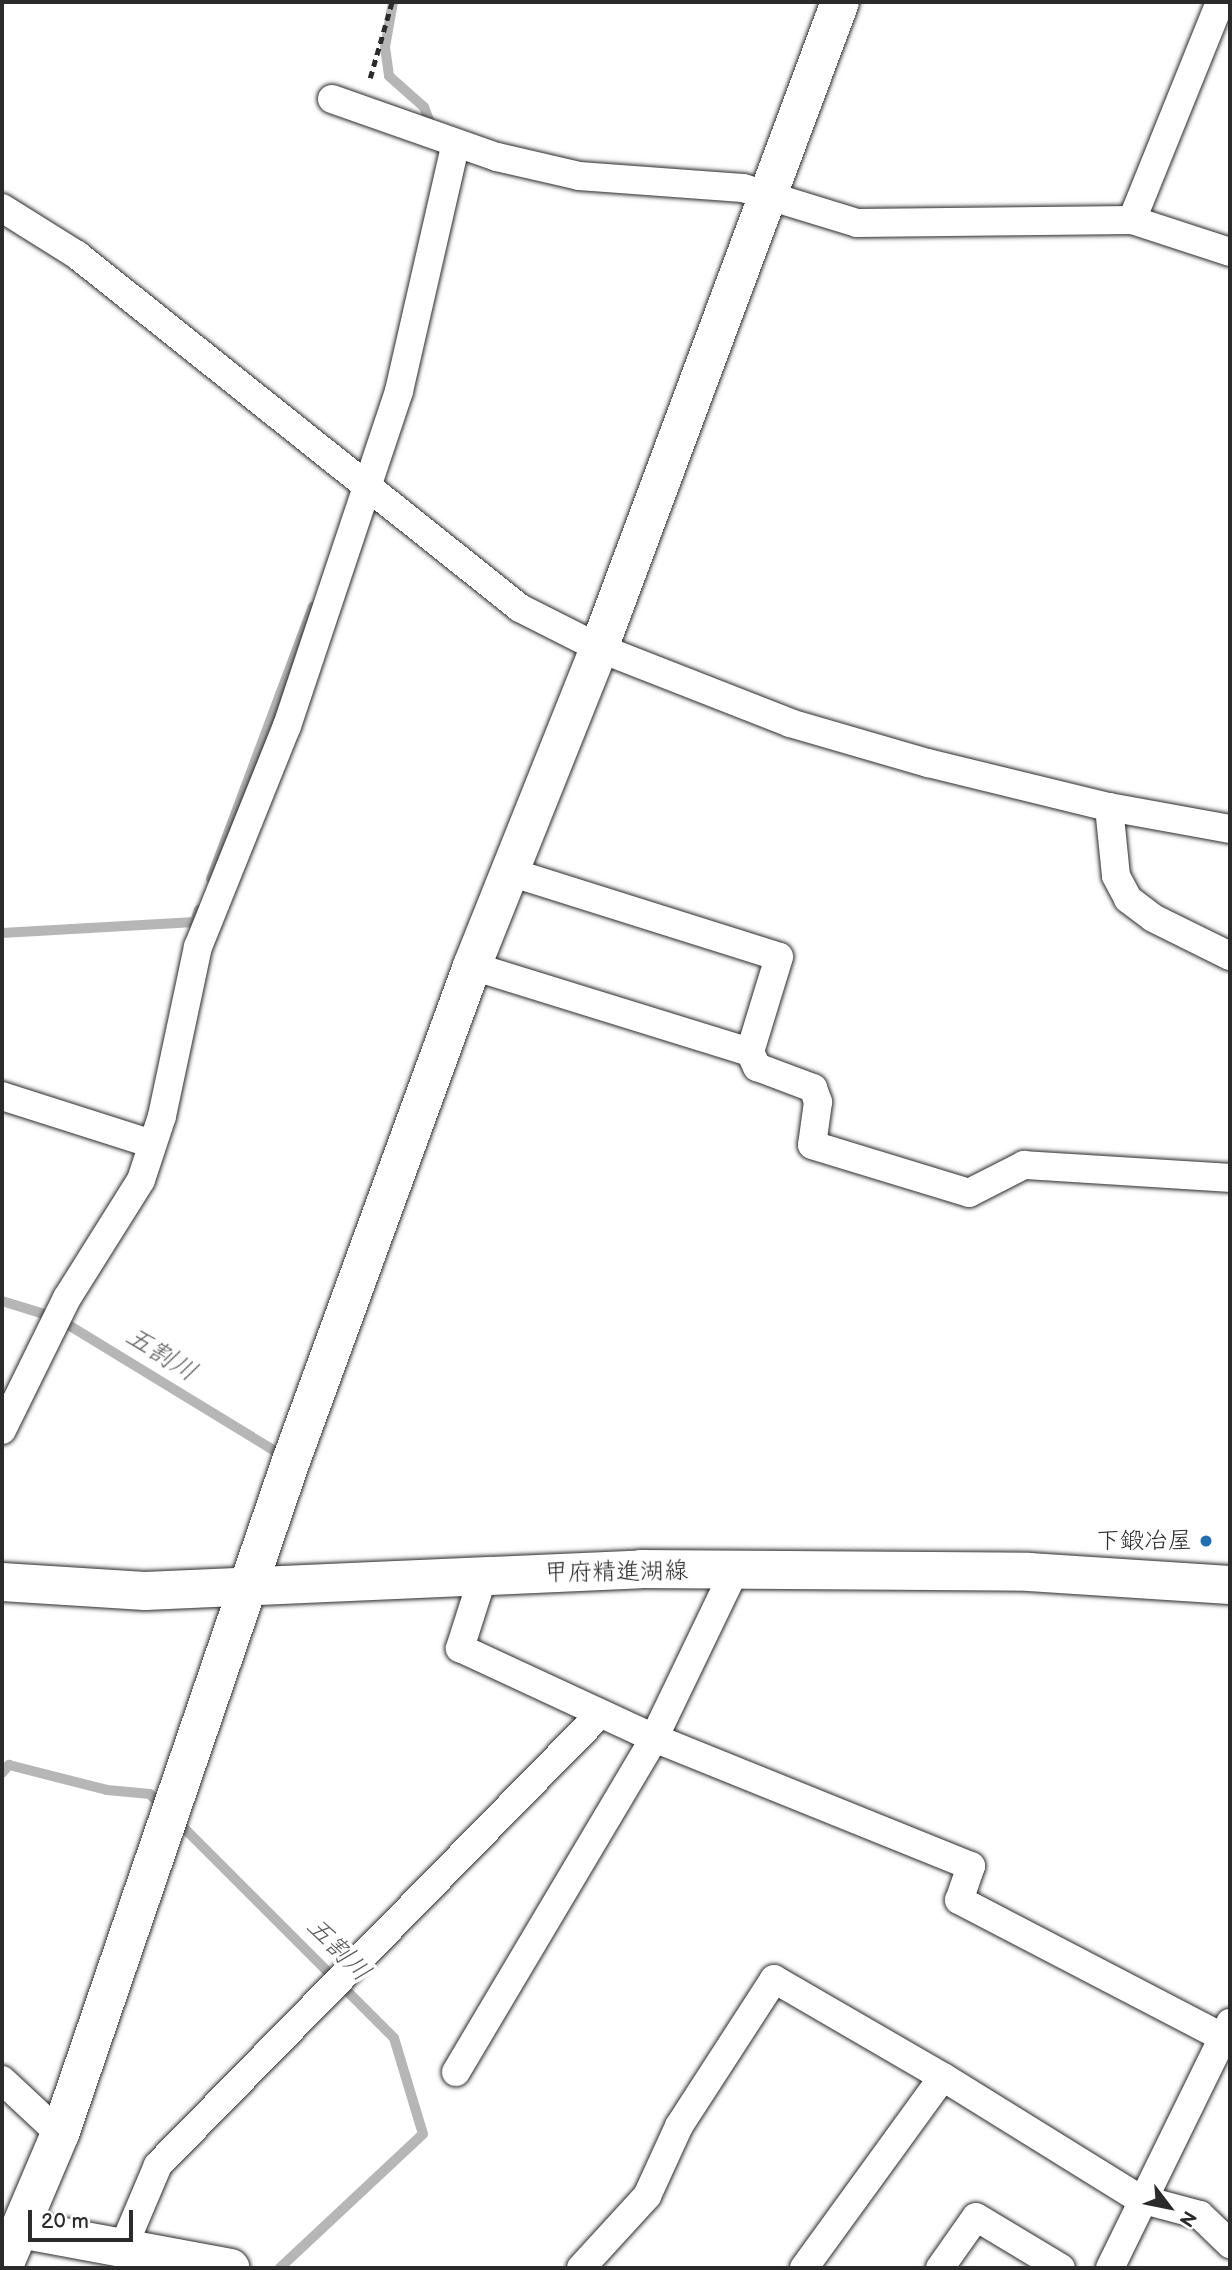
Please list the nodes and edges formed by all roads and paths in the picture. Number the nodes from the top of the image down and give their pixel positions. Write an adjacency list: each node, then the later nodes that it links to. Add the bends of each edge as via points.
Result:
1 (392, 2): 5 (path)
2 (840, 2): 7 (street)
3 (1220, 2): 9 (street)
4 (332, 99): 5 (street)
5 (361, 109): 6 (street)
6 (456, 143): 7 (street, via 579,176 743,188); 11 (street, via 399,391)
7 (769, 197): 9 (street, via 857,223); 12 (street)
8 (2, 208): 11 (street, via 77,255)
9 (1132, 220): 10 (street)
10 (1230, 252)
11 (368, 489): 12 (street, via 520,608); 20 (street, via 286,726 198,947)
12 (599, 649): 13 (street, via 790,723 928,763); 15 (street)
13 (1109, 807): 14 (street); 16 (street, via 1116,876 1128,899 1153,918)
14 (1230, 829)
15 (507, 871): 17 (street); 18 (street, via 779,957)
16 (1230, 956)
17 (472, 966): 18 (street); 26 (street)
18 (750, 1052): 21 (street, via 757,1067 813,1088 818,1102 812,1145 969,1193 1024,1165)
19 (2, 1096): 20 (street)
20 (152, 1144): 22 (street, via 141,1180 67,1298)
21 (1230, 1178)
22 (2, 1430)
23 (734, 1570): 24 (street, 甲府精進湖線); 27 (street, 甲府精進湖線, via 1029,1572); 29 (street)
24 (483, 1576): 26 (street, 甲府精進湖線); 28 (street, via 460,1648)
25 (2, 1582): 26 (street, 甲府精進湖線, via 145,1591)
26 (247, 1585): 34 (street)
27 (1230, 1585)
28 (599, 1715): 29 (street); 38 (street, via 158,2165)
29 (654, 1738): 30 (street, via 971,1866 959,1900); 31 (street)
30 (1226, 2030): 35 (street)
31 (456, 2071)
32 (943, 2077): 35 (street); 40 (street, via 774,1979 679,2126 647,2196); 41 (street)
33 (2, 2080): 34 (street)
34 (60, 2134): 36 (street)
35 (1140, 2199): 37 (street, via 1200,2215); 44 (street)
36 (9, 2243): 38 (street)
37 (1230, 2244)
38 (122, 2250): 39 (street)
39 (230, 2268)
40 (581, 2268)
41 (804, 2268)
42 (940, 2268): 43 (street, via 976,2217)
43 (1061, 2268)
44 (1110, 2268)

